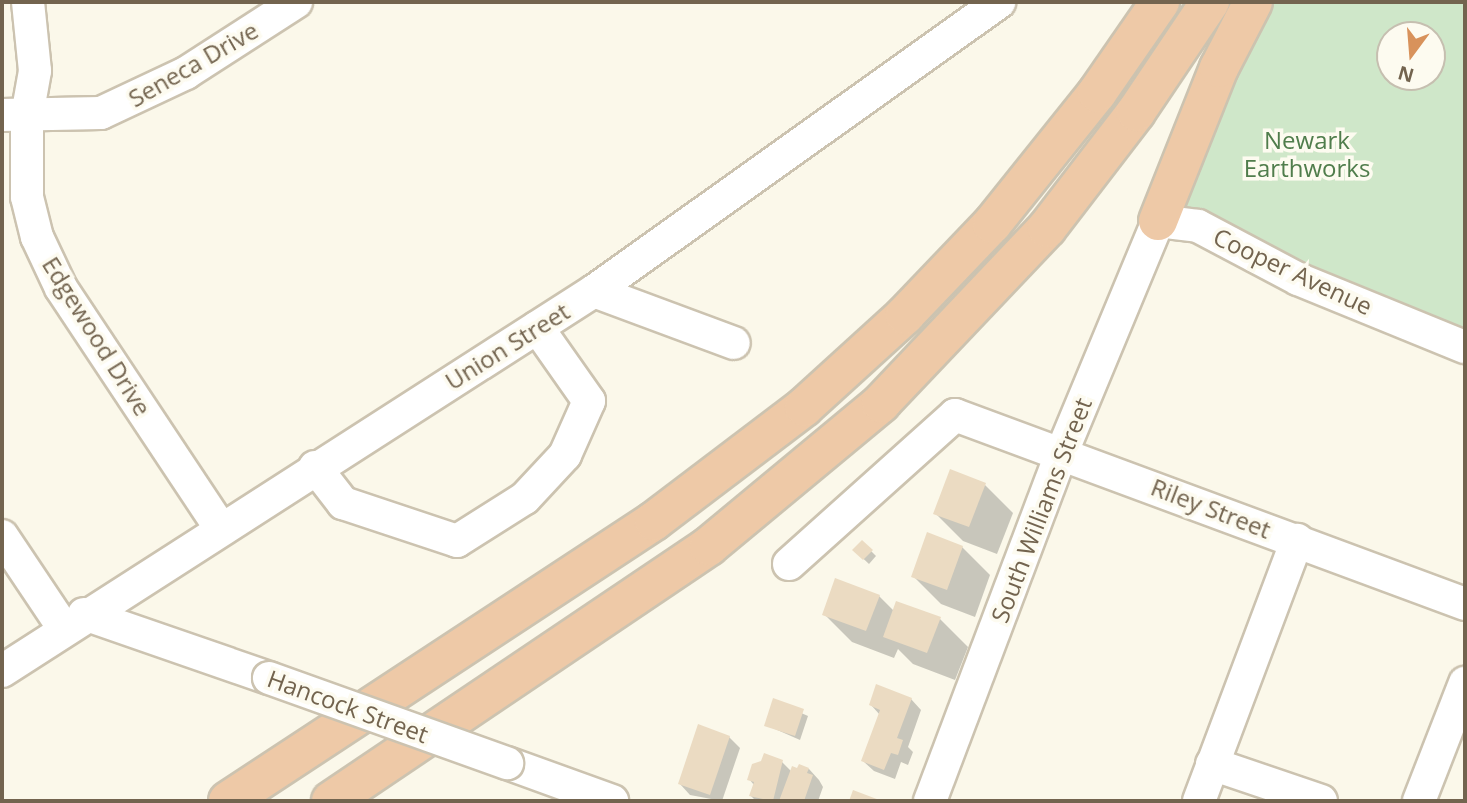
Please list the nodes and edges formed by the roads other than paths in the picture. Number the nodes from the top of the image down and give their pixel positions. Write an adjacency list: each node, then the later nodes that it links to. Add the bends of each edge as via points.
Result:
1 (28, 2): 7 (street, Edgewood Drive, via 35,71)
2 (296, 2): 7 (street, Seneca Drive, via 147,94 102,113)
3 (999, 2): 9 (street, Union Street)
4 (1160, 2): 24 (highway, via 1097,93 992,225 905,315 804,407 642,529)
5 (1210, 2): 25 (highway, via 1136,112 1047,228 881,403 709,547)
6 (1253, 2): 8 (highway, via 1219,68)
7 (15, 115): 15 (street, Edgewood Drive, via 27,197 49,264)
8 (1158, 221): 12 (street, Cooper Avenue, via 1198,226 1298,279); 13 (street, South Williams Street)
9 (594, 291): 10 (street, Union Street); 11 (street)
10 (537, 327): 14 (street, Union Street); 14 (street, via 589,401 565,454 525,498 457,541 343,503)
11 (734, 343)
12 (1465, 347)
13 (1062, 452): 17 (street, Riley Street); 18 (street, Riley Street, via 955,415); 27 (street, South Williams Street)
14 (315, 467): 15 (street, Union Street)
15 (220, 527): 20 (street, Union Street)
16 (2, 536): 20 (street)
17 (1297, 540): 19 (street, Riley Street); 23 (street)
18 (789, 564)
19 (1465, 604)
20 (74, 622): 21 (street, Union Street); 26 (street, Hancock Street, bridge, via 270,678)
21 (2, 671)
22 (1465, 683): 30 (street)
23 (1212, 764): 28 (street); 29 (street)
24 (228, 801)
25 (331, 801)
26 (612, 801)
27 (930, 801)
28 (1199, 801)
29 (1321, 801)
30 (1419, 801)

